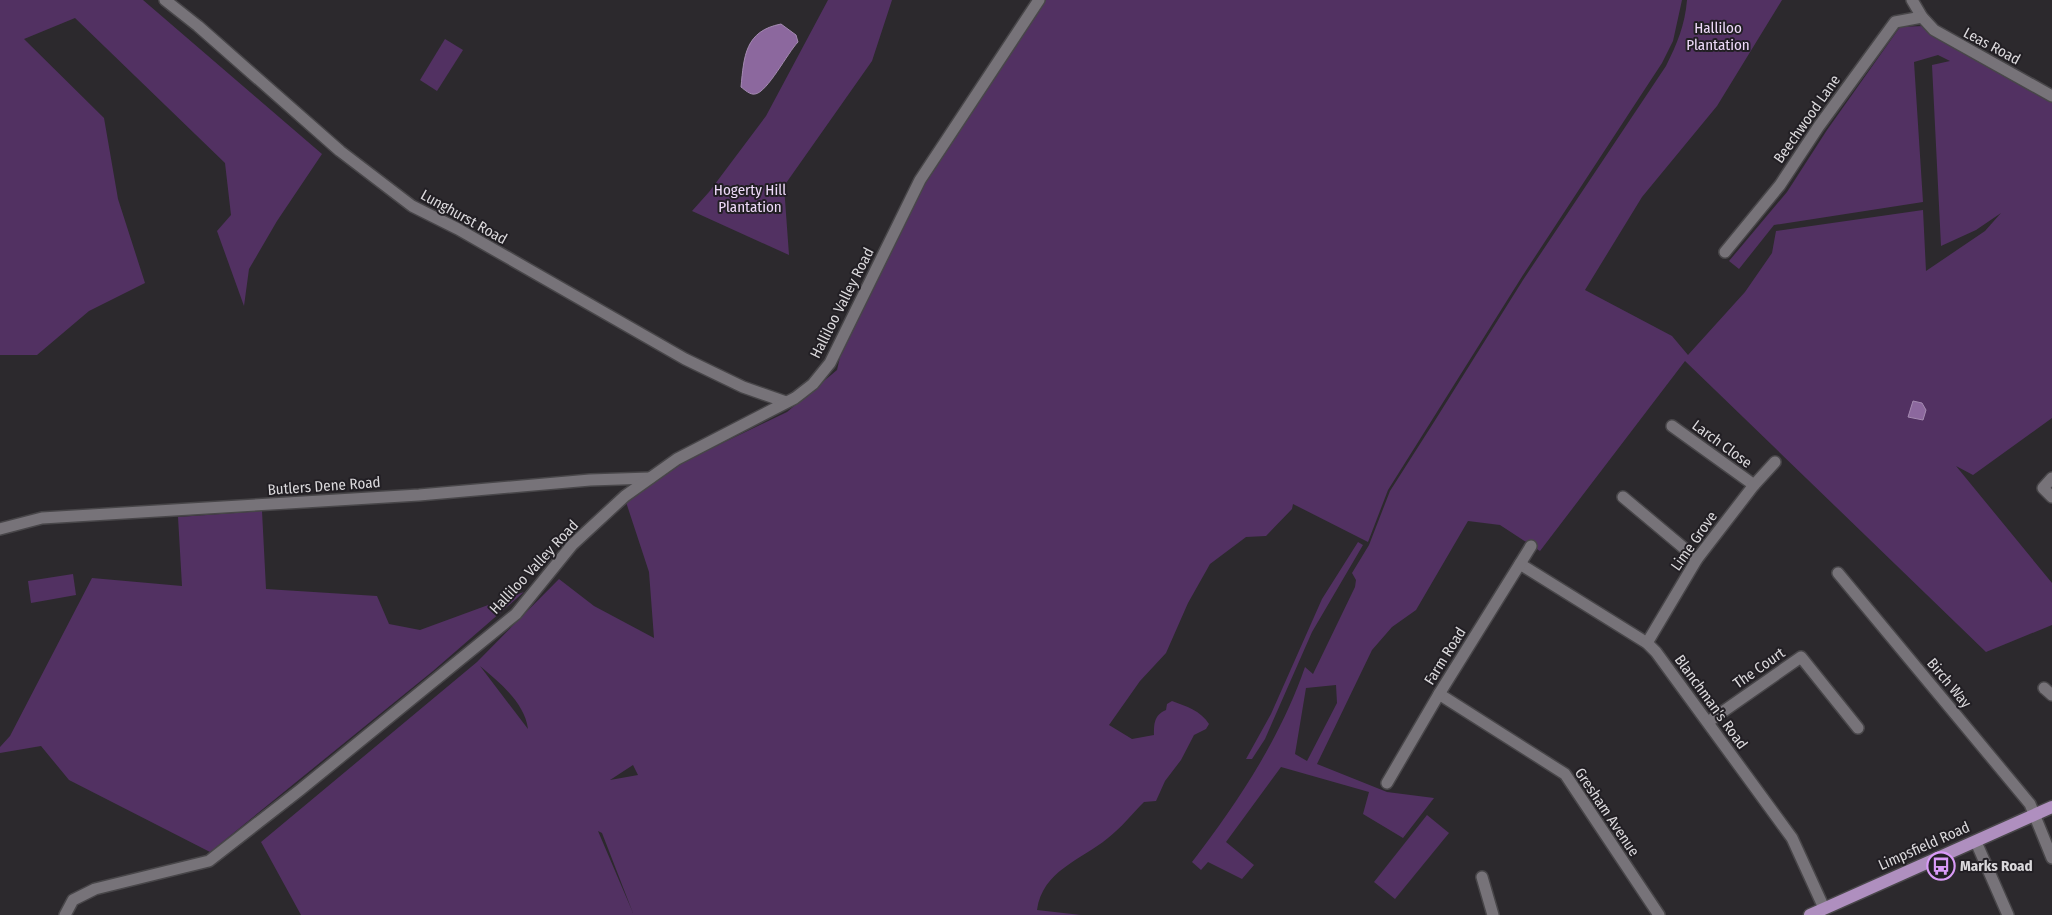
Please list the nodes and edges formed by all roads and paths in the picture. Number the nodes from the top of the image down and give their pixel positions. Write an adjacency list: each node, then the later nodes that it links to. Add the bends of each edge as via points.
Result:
1 (165, 0): 7 (street, Lunghurst Road, via 340,150 412,206 677,355 743,387)
2 (1040, 0): 7 (street, Halliloo Valley Road, via 920,180 830,363 813,384)
3 (1912, 0): 4 (street, Leas Road)
4 (1922, 17): 5 (street, Leas Road, via 1948,40); 6 (street, Beechwood Lane, via 1895,22 1780,185)
5 (2052, 96)
6 (1725, 252)
7 (786, 402): 10 (street, Halliloo Valley Road, via 684,455)
8 (1672, 426): 12 (street, Larch Close)
9 (1775, 462): 12 (street, Lime Grove)
10 (650, 478): 15 (street, Butlers Dene Road, via 42,518); 31 (street, Halliloo Valley Road, via 625,496 572,545 516,614 209,861 95,889 73,900)
11 (2052, 478): 13 (street, via 2043,488)
12 (1754, 486): 17 (street, Lime Grove)
13 (2052, 497)
14 (1623, 498): 17 (street)
15 (0, 529)
16 (1531, 546): 18 (street, Farm Road)
17 (1697, 559): 20 (street, Lime Grove)
18 (1520, 564): 20 (street, Blanchman's Road); 21 (street, Farm Road)
19 (1838, 573): 26 (street, Birch Way, via 2030,804)
20 (1647, 643): 22 (street, Blanchman's Road)
21 (1438, 694): 24 (street, Farm Road); 33 (street, Gresham Avenue, via 1565,774)
22 (1708, 722): 23 (street, The Court, via 1801,657); 30 (street, Blanchman's Road, via 1792,838)
23 (1858, 728)
24 (1387, 783)
25 (2052, 807): 26 (main road, Limpsfield Road)
26 (2033, 815): 27 (main road, Limpsfield Road); 28 (street, Birch Way)
27 (1976, 842): 30 (main road, Limpsfield Road); 35 (street)
28 (2052, 858)
29 (1482, 877): 32 (street)
30 (1824, 908): 34 (main road, Limpsfield Road)
31 (65, 915)
32 (1493, 915)
33 (1659, 915)
34 (1810, 915)
35 (2008, 915)

